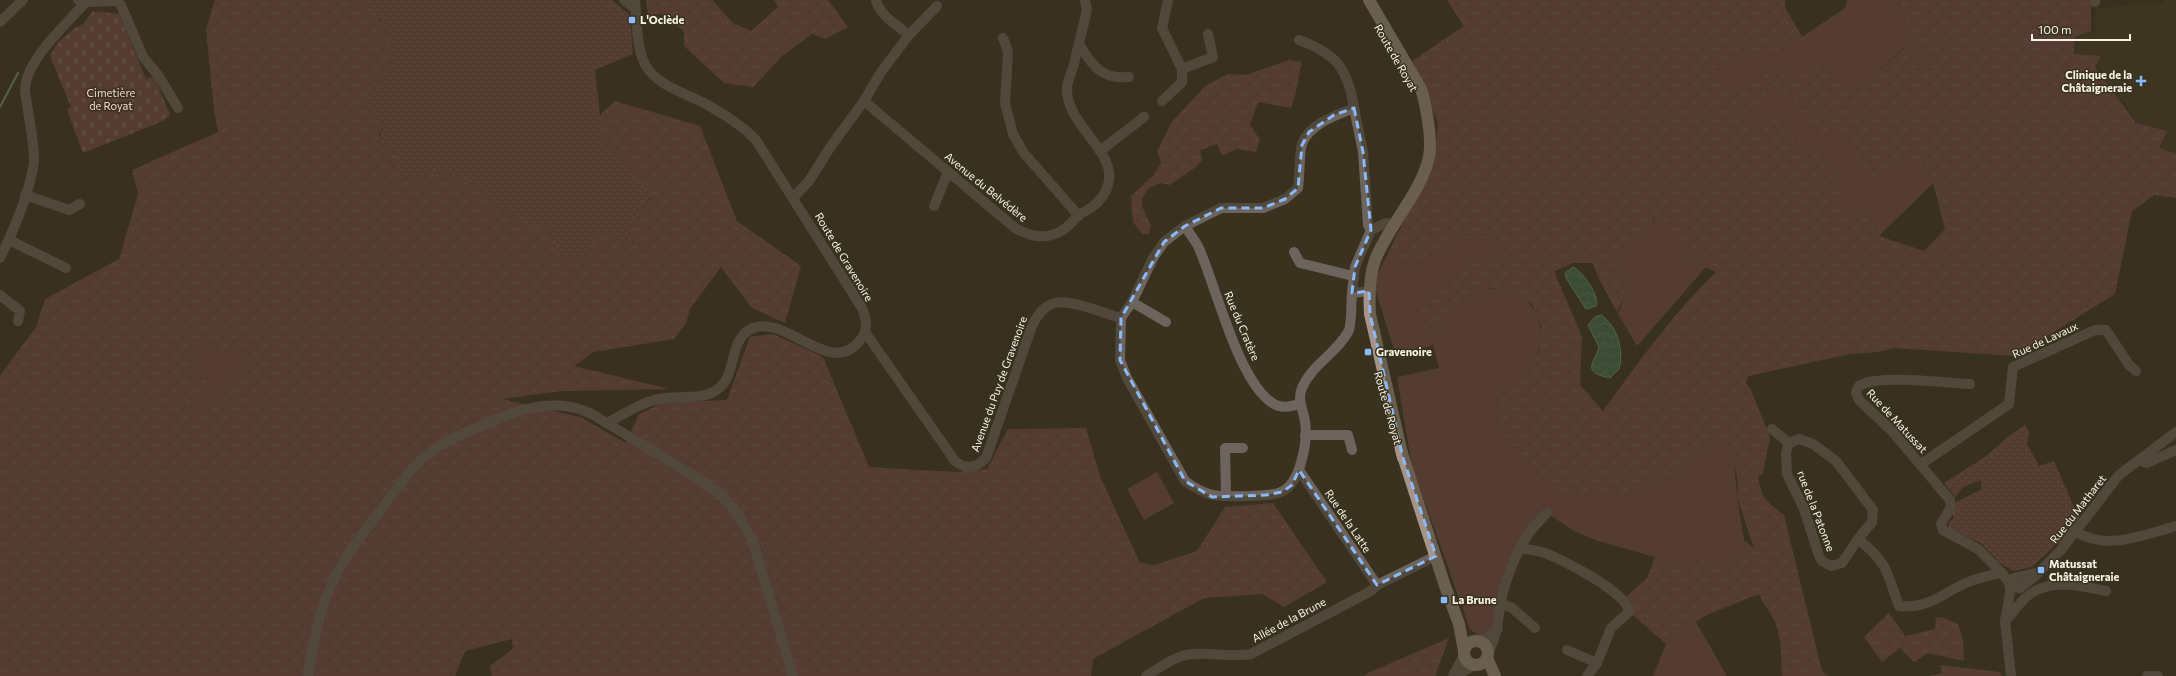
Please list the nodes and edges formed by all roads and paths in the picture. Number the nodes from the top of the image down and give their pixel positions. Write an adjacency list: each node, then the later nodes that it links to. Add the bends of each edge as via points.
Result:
1 (23, 0): 12 (street)
2 (624, 0): 10 (street)
3 (876, 0): 14 (street, via 883,13)
4 (1085, 0): 17 (street, Avenue du Belvédère, via 1087,10)
5 (1168, 0): 18 (street, via 1162,28)
6 (1363, 0): 25 (main road, Route de Royat, via 1416,90)
7 (1368, 0): 25 (main road, Route de Royat, via 1421,89 1426,102)
8 (82, 1): 9 (street); 28 (street, via 52,38 26,80 34,160)
9 (119, 2): 22 (street, via 143,56)
10 (636, 5): 29 (street, Route de Gravenoire, via 640,50 645,65 661,82 743,126 761,146)
11 (937, 6): 14 (street)
12 (0, 22)
13 (1208, 34): 18 (street, via 1213,57)
14 (909, 35): 20 (street, via 881,72)
15 (1003, 38): 32 (street, via 1008,52 1005,103 1014,134 1023,152)
16 (1299, 40): 23 (street, via 1332,57 1343,70 1351,86)
17 (1079, 44): 19 (street, via 1093,66 1115,79); 26 (street, Avenue du Belvédère, via 1067,88 1069,103 1077,121)
18 (1182, 70): 21 (street, via 1182,82)
19 (1129, 77)
20 (864, 101): 27 (street, Avenue du Belvédère); 29 (street, via 809,181)
21 (1162, 102)
22 (178, 108)
23 (1354, 108): 34 (street, via 1334,115 1309,132 1302,145 1298,188 1285,200 1263,208 1220,208); 35 (street, via 1363,152 1368,225)
24 (1144, 117): 26 (street)
25 (1427, 117): 33 (main road, Route de Royat, via 1430,135 1429,157 1421,180)
26 (1100, 151): 32 (street, Avenue du Belvédère, via 1108,162 1109,176 1105,193 1096,204)
27 (948, 172): 31 (street); 32 (street, Avenue du Belvédère, via 1015,228 1028,235 1045,236 1061,231)
28 (25, 195): 30 (street, via 69,210); 36 (street)
29 (794, 197): 47 (street, Route de Gravenoire, via 862,308 866,321)
30 (80, 204)
31 (934, 206)
32 (1079, 216)
33 (1394, 224): 35 (street, via 1386,223); 41 (main road, Route de Royat)
34 (1185, 226): 43 (street, via 1164,242 1153,258); 50 (street, Rue du Cratère, via 1198,246 1228,328 1249,375 1273,404 1282,408)
35 (1371, 230): 40 (street)
36 (9, 240): 38 (street); 39 (street)
37 (1294, 252): 40 (street, via 1300,263)
38 (0, 258)
39 (66, 268)
40 (1353, 276): 41 (street)
41 (1361, 292): 50 (street, via 1349,331 1310,372 1301,390); 68 (main road, Route de Royat, via 1370,314 1403,458)
42 (0, 295): 45 (street, via 20,311)
43 (1132, 302): 44 (street); 46 (street)
44 (1121, 318): 47 (street, Avenue du Puy de Gravenoire, via 1067,303 1056,302 1045,307 1032,326 986,458 978,465 970,467 961,466 955,461); 62 (street, via 1120,360 1127,378 1185,481 1212,497)
45 (18, 321)
46 (1166, 322)
47 (865, 332): 51 (street, via 852,348 838,353 826,351 773,328 755,328 740,340 728,377 714,392 649,402)
48 (2136, 371): 60 (street, Rue de Lavaux, via 2129,365 2106,330 2095,330 2013,367 2009,404)
49 (1970, 384): 60 (street, Rue de Matussat, via 1889,380 1864,383 1857,388 1859,400 1892,431)
50 (1300, 404): 54 (street, via 1305,421)
51 (607, 423): 83 (street, via 576,408 547,405 533,407 458,437 441,445 422,459 396,489 338,571 324,601 315,632); 84 (street, via 714,490 738,513 757,555)
52 (1772, 429): 55 (street)
53 (2176, 432): 59 (street, Rue du Matharet)
54 (1305, 435): 57 (street, via 1348,435); 61 (street)
55 (1789, 443): 66 (street, rue de la Patonne, via 1794,440 1805,440 1825,452 1843,468 1862,498 1870,505 1873,510 1872,522); 66 (street, rue de la Patonne, via 1786,453 1787,474 1804,509 1822,561 1831,566 1842,564)
56 (1243, 448): 62 (street, via 1225,448)
57 (1352, 450)
58 (2176, 450): 59 (street, via 2147,463)
59 (2139, 460): 65 (street, Rue du Matharet, via 2111,484)
60 (1921, 464): 69 (street, Rue de Matussat, via 1950,500 1951,506 1941,524 1943,530 1978,549)
61 (1299, 470): 62 (street, via 1292,484 1282,492); 71 (street, Rue de la Latte)
62 (1226, 496)
63 (1547, 512): 67 (street, via 1529,533)
64 (2176, 526): 65 (street, via 2105,542)
65 (2076, 532): 70 (street, Rue du Matharet, via 2038,572)
66 (1858, 539): 69 (street, via 1883,564 1899,606 1912,607 1930,603 1965,584)
67 (1520, 549): 73 (street); 82 (street, via 1542,552 1591,577 1627,603 1629,612 1612,628)
68 (1436, 556): 71 (street, Allée de la Brune); 75 (main road, Route de Royat)
69 (2002, 573): 70 (street)
70 (2015, 583): 74 (street)
71 (1377, 585): 85 (street, Allée de la Brune, via 1371,591 1251,654 1235,657 1193,654 1177,658)
72 (2106, 591): 74 (street, via 2066,584 2045,587 2025,598)
73 (1500, 605): 76 (street, via 1511,607); 77 (street)
74 (2004, 621): 89 (street)
75 (1459, 624): 78 (main road, Route de Royat); 80 (main road, Route de Royat)
76 (1535, 628)
77 (1498, 629): 78 (street); 81 (street, via 1493,645)
78 (1477, 642): 80 (main road, via 1468,644); 81 (main road, via 1485,646)
79 (1567, 650): 82 (street)
80 (1464, 653): 81 (main road, via 1467,662); 86 (street)
81 (1481, 661): 86 (street); 87 (main road)
82 (1597, 663): 88 (street)
83 (308, 676)
84 (793, 676)
85 (1146, 676)
86 (1454, 676)
87 (1493, 676)
88 (1587, 676)
89 (2011, 676)
90 (2147, 676): 91 (street)
91 (2158, 676)

